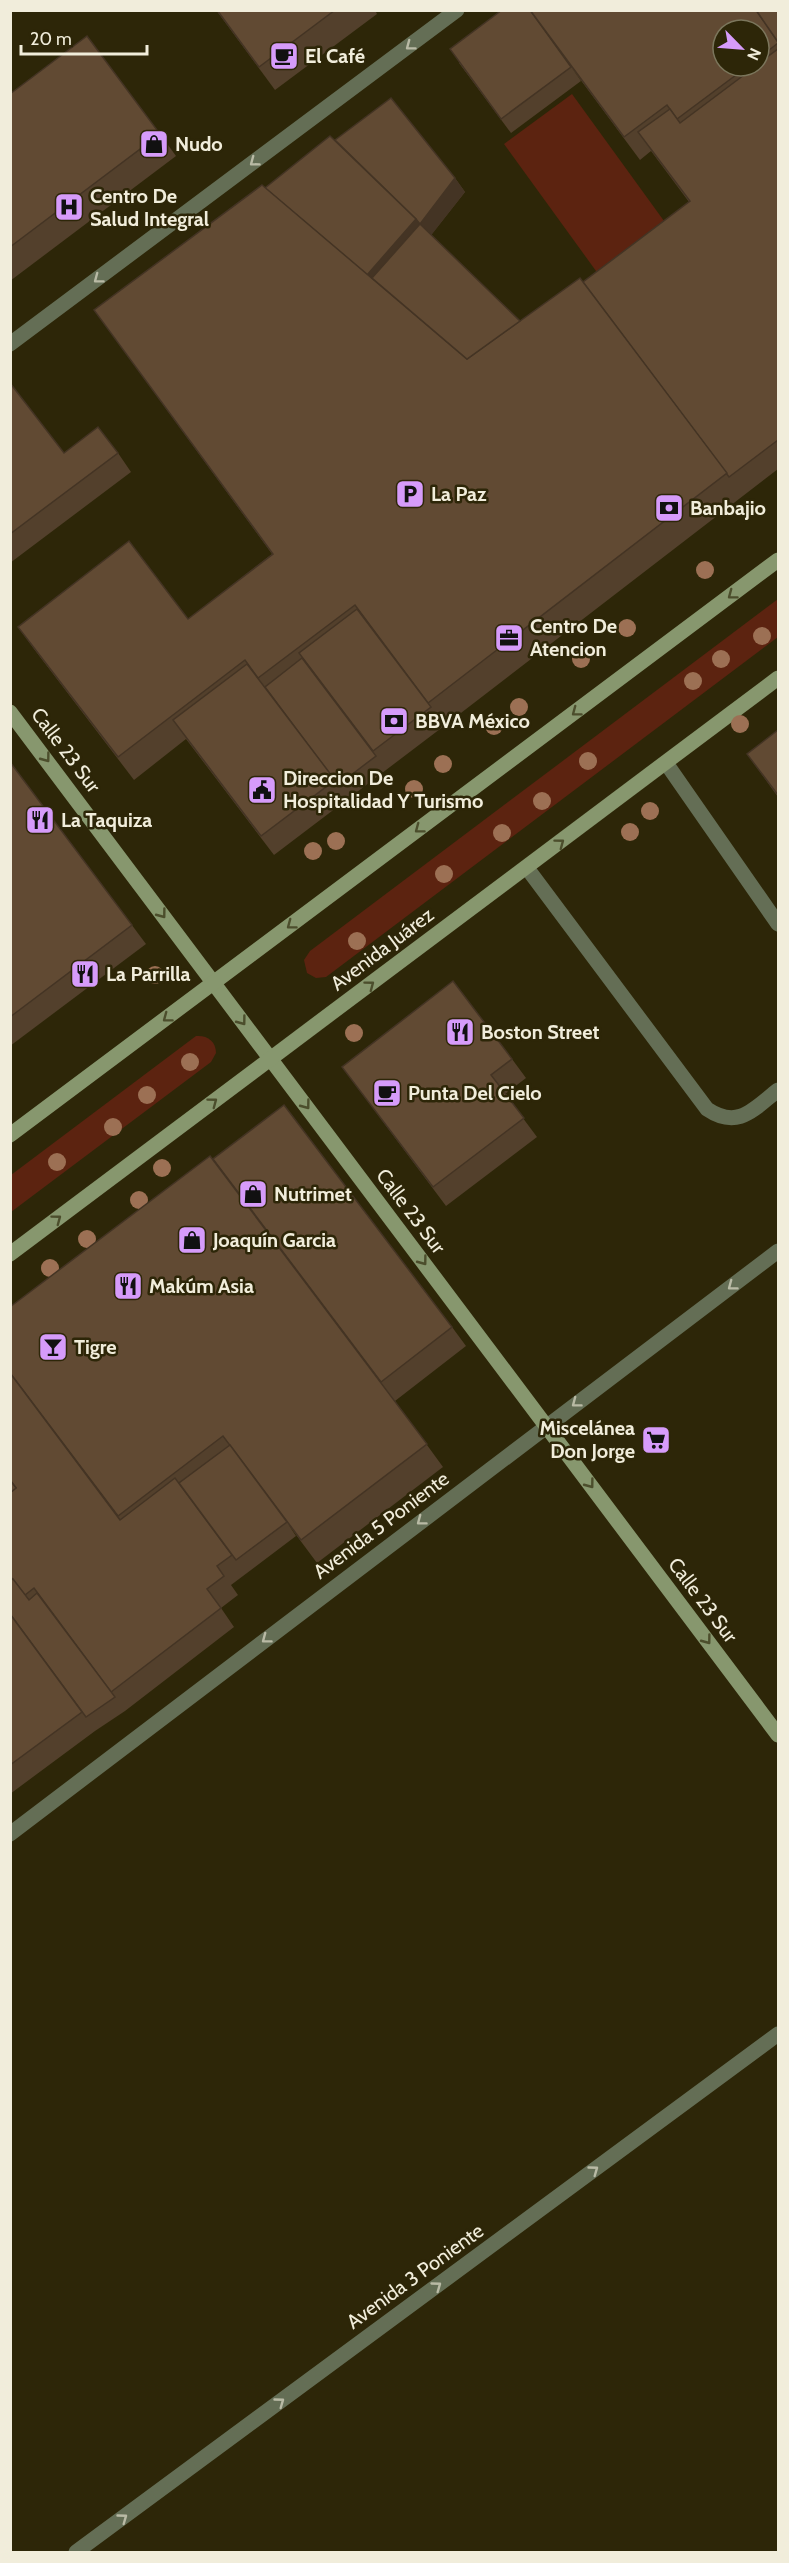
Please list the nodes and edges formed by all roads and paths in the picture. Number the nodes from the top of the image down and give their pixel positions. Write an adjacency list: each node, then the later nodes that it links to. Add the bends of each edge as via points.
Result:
1 (457, 10): 2 (street, one-way to 2)
2 (10, 345)
3 (778, 560): 9 (main road, one-way to 9)
4 (778, 678): 6 (main road, Avenida Juárez)
5 (12, 717): 9 (main road, Calle 23 Sur, one-way to 9)
6 (666, 763): 7 (main road, Avenida Juárez, one-way to 6); 8 (street)
7 (527, 868): 10 (main road, Avenida Juárez, one-way to 7); 11 (street, via 707,1109 720,1118 735,1119 750,1113)
8 (778, 924)
9 (213, 983): 10 (main road, Calle 23 Sur, one-way to 10); 12 (main road, one-way to 12)
10 (270, 1059): 14 (main road, Avenida Juárez, one-way to 10); 15 (main road, Calle 23 Sur, one-way to 15)
11 (778, 1090)
12 (10, 1135)
13 (778, 1251): 15 (street, Avenida 5 Poniente, one-way to 15)
14 (10, 1254)
15 (546, 1426): 16 (main road, Calle 23 Sur, one-way to 16); 17 (street, Avenida 5 Poniente, one-way to 17)
16 (778, 1735)
17 (10, 1834)
18 (778, 2034): 19 (street, Avenida 3 Poniente, one-way to 18)
19 (76, 2553)

